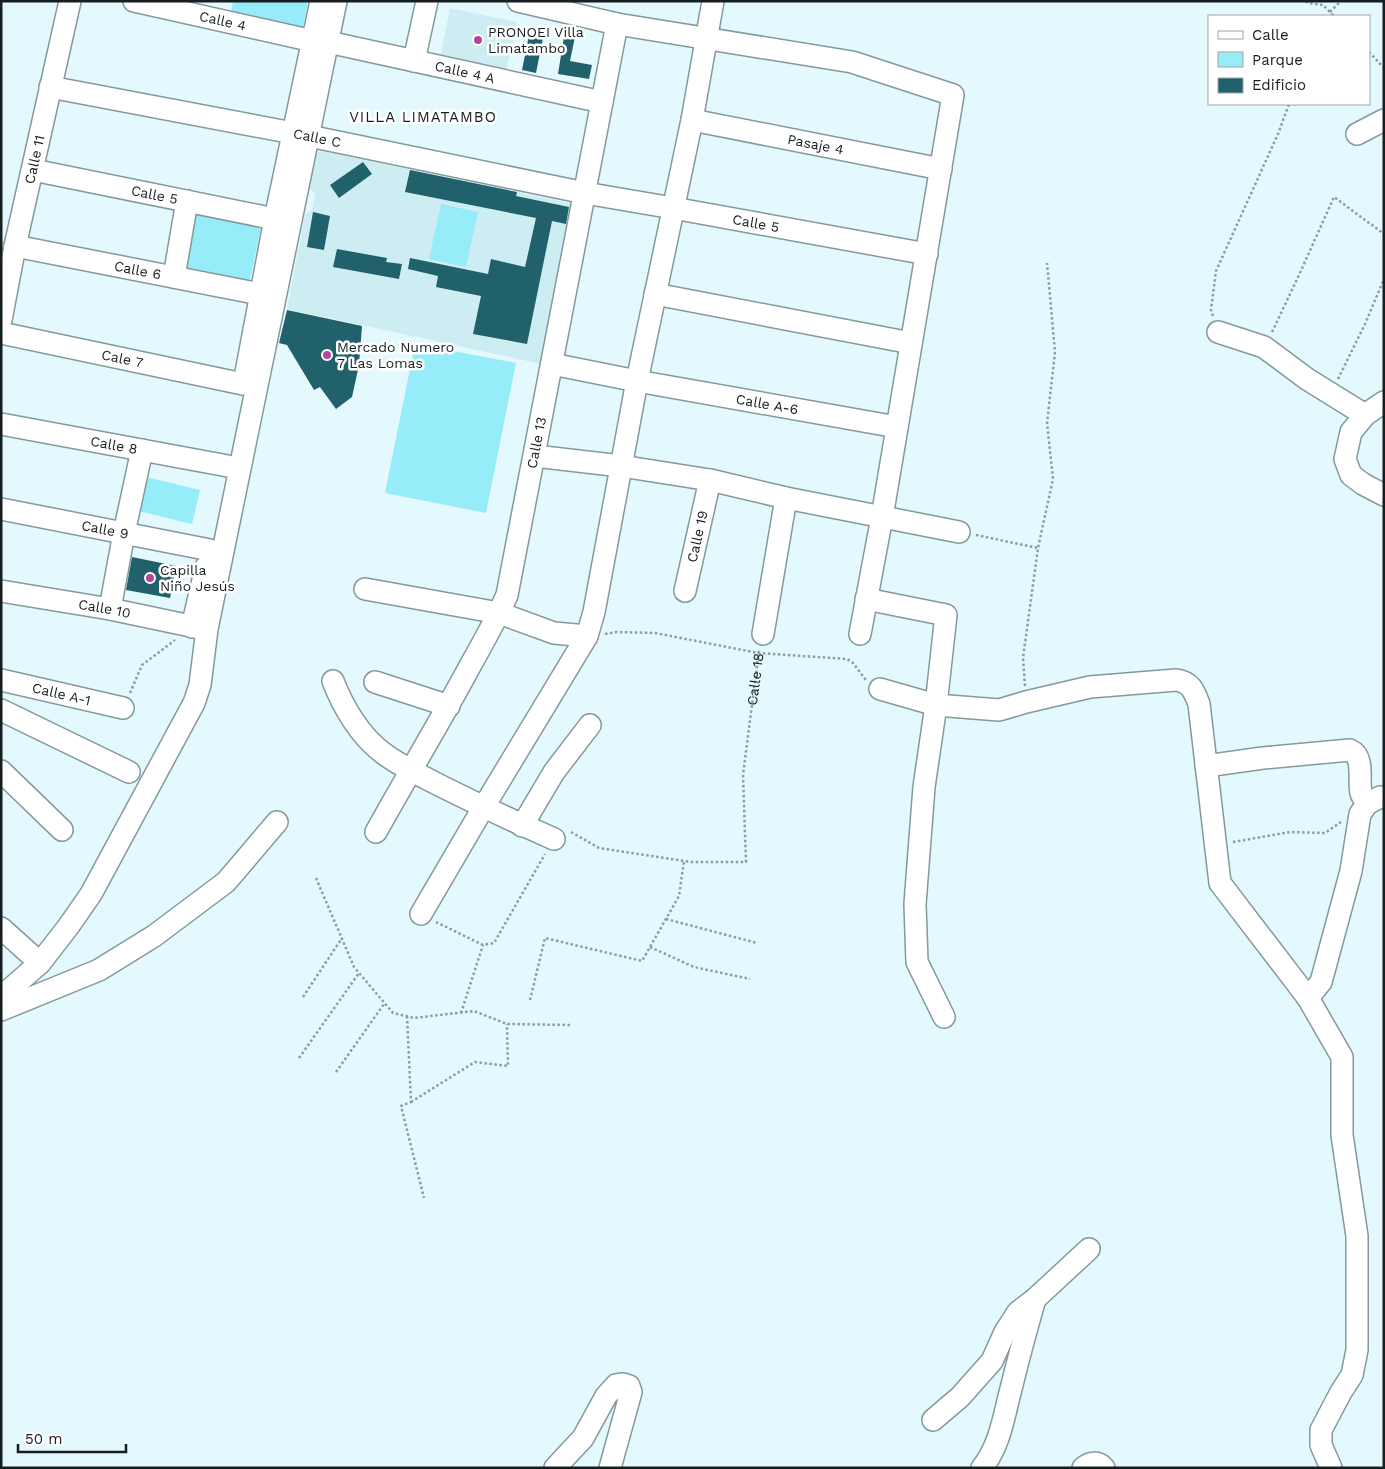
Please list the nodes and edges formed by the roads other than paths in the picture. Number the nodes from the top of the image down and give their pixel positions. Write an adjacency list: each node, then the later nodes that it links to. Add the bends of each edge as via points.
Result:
1 (70, 1): 13 (street, Calle 11)
2 (134, 1): 8 (street, Calle 4)
3 (321, 1): 11 (street)
4 (336, 1): 11 (street)
5 (427, 1): 12 (street)
6 (518, 1): 9 (street)
7 (713, 1): 10 (street)
8 (227, 11): 11 (street, Calle 4)
9 (617, 24): 10 (street); 14 (street, Calle 13)
10 (706, 39): 15 (street); 19 (street, via 852,62 954,95)
11 (320, 41): 12 (street, Calle 4 A); 18 (street)
12 (414, 61): 14 (street, Calle 4 A)
13 (50, 87): 18 (street, Calle C); 20 (street, Calle 11)
14 (602, 102): 21 (street, Calle 13)
15 (692, 120): 19 (street, Pasaje 4); 23 (street)
16 (1384, 120): 17 (street)
17 (1357, 134)
18 (301, 135): 21 (street, Calle C); 24 (street); 59 (street)
19 (941, 169): 26 (street)
20 (33, 170): 22 (street, Calle 5); 25 (street, Calle 11)
21 (585, 193): 23 (street, Calle 5); 34 (street, Calle 13)
22 (187, 201): 24 (street, Calle 5); 27 (street)
23 (673, 208): 26 (street, Calle 5); 29 (street)
24 (275, 219): 28 (street)
25 (15, 246): 27 (street, Calle 6); 30 (street, Calle 11)
26 (927, 254): 33 (street)
27 (174, 278): 28 (street, Calle 6)
28 (260, 294): 36 (street)
29 (655, 294): 33 (street); 35 (street)
30 (1, 320)
31 (1218, 332): 38 (street, via 1264,347)
32 (1, 333): 36 (street, Cale 7)
33 (911, 343): 40 (street)
34 (552, 364): 35 (street, Calle A-6); 42 (street, Calle 13)
35 (637, 381): 40 (street, Calle A-6); 44 (street)
36 (244, 384): 43 (street)
37 (1384, 402): 38 (street)
38 (1365, 415): 46 (street, via 1351,432 1345,459 1351,475)
39 (1, 424): 41 (street, Calle 8)
40 (897, 427): 49 (street)
41 (142, 450): 43 (street, Calle 8); 51 (street)
42 (534, 456): 44 (street); 58 (street, Calle 13, via 506,595)
43 (228, 466): 52 (street)
44 (621, 466): 45 (street); 61 (street)
45 (710, 480): 47 (street); 55 (street, Calle 19)
46 (1384, 495)
47 (786, 498): 49 (street); 62 (street, Calle 18)
48 (1, 509): 51 (street, Calle 9)
49 (882, 517): 50 (street); 56 (street)
50 (959, 532)
51 (124, 533): 52 (street, Calle 9); 57 (street)
52 (210, 550): 59 (street)
53 (365, 589): 58 (street)
54 (1, 591): 57 (street, Calle 10)
55 (686, 591)
56 (866, 599): 60 (street); 67 (street, via 946,615)
57 (110, 609): 59 (street, Calle 10)
58 (499, 613): 61 (street, via 554,633); 68 (street, Calle 13)
59 (200, 628): 85 (street, via 200,685 194,702 91,894)
60 (860, 634)
61 (587, 636): 77 (street)
62 (760, 643)
63 (1, 680): 69 (street, Calle A-1)
64 (333, 681): 73 (street, via 347,710 366,736 382,752)
65 (375, 682): 68 (street)
66 (880, 689): 67 (street)
67 (936, 705): 72 (street, via 999,710 1090,687 1184,681 1191,687 1198,704); 89 (street, via 924,787 916,904 917,962)
68 (449, 706): 73 (street, Calle 13)
69 (123, 708)
70 (1, 710): 75 (street)
71 (590, 725): 79 (street, via 554,772)
72 (1206, 766): 76 (street, via 1350,750 1359,760 1361,795); 87 (street, via 1220,883)
73 (410, 770): 77 (street); 81 (street, Calle 13)
74 (1, 771): 80 (street)
75 (129, 772)
76 (1376, 800): 87 (street, via 1360,814 1351,871 1321,982)
77 (483, 808): 79 (street); 83 (street)
78 (276, 822): 88 (street, via 226,882 154,936 99,970)
79 (522, 826): 82 (street)
80 (62, 830)
81 (376, 832)
82 (554, 839)
83 (421, 914)
84 (1, 928): 85 (street)
85 (40, 963): 86 (street)
86 (1, 995)
87 (1308, 998): 98 (street, via 1342,1057 1342,1135 1356,1236 1357,1350 1352,1375 1321,1430 1321,1445)
88 (1, 1010)
89 (944, 1016)
90 (1089, 1249): 91 (street)
91 (1035, 1299): 92 (street, via 1018,1312 1004,1332 992,1361 960,1398); 95 (street, via 1000,1434)
92 (933, 1420)
93 (556, 1468): 94 (street, via 583,1438 606,1396 616,1385 622,1384 629,1386 631,1392)
94 (610, 1468)
95 (982, 1468)
96 (1083, 1468): 97 (street, via 1093,1463)
97 (1104, 1468)
98 (1331, 1468)

